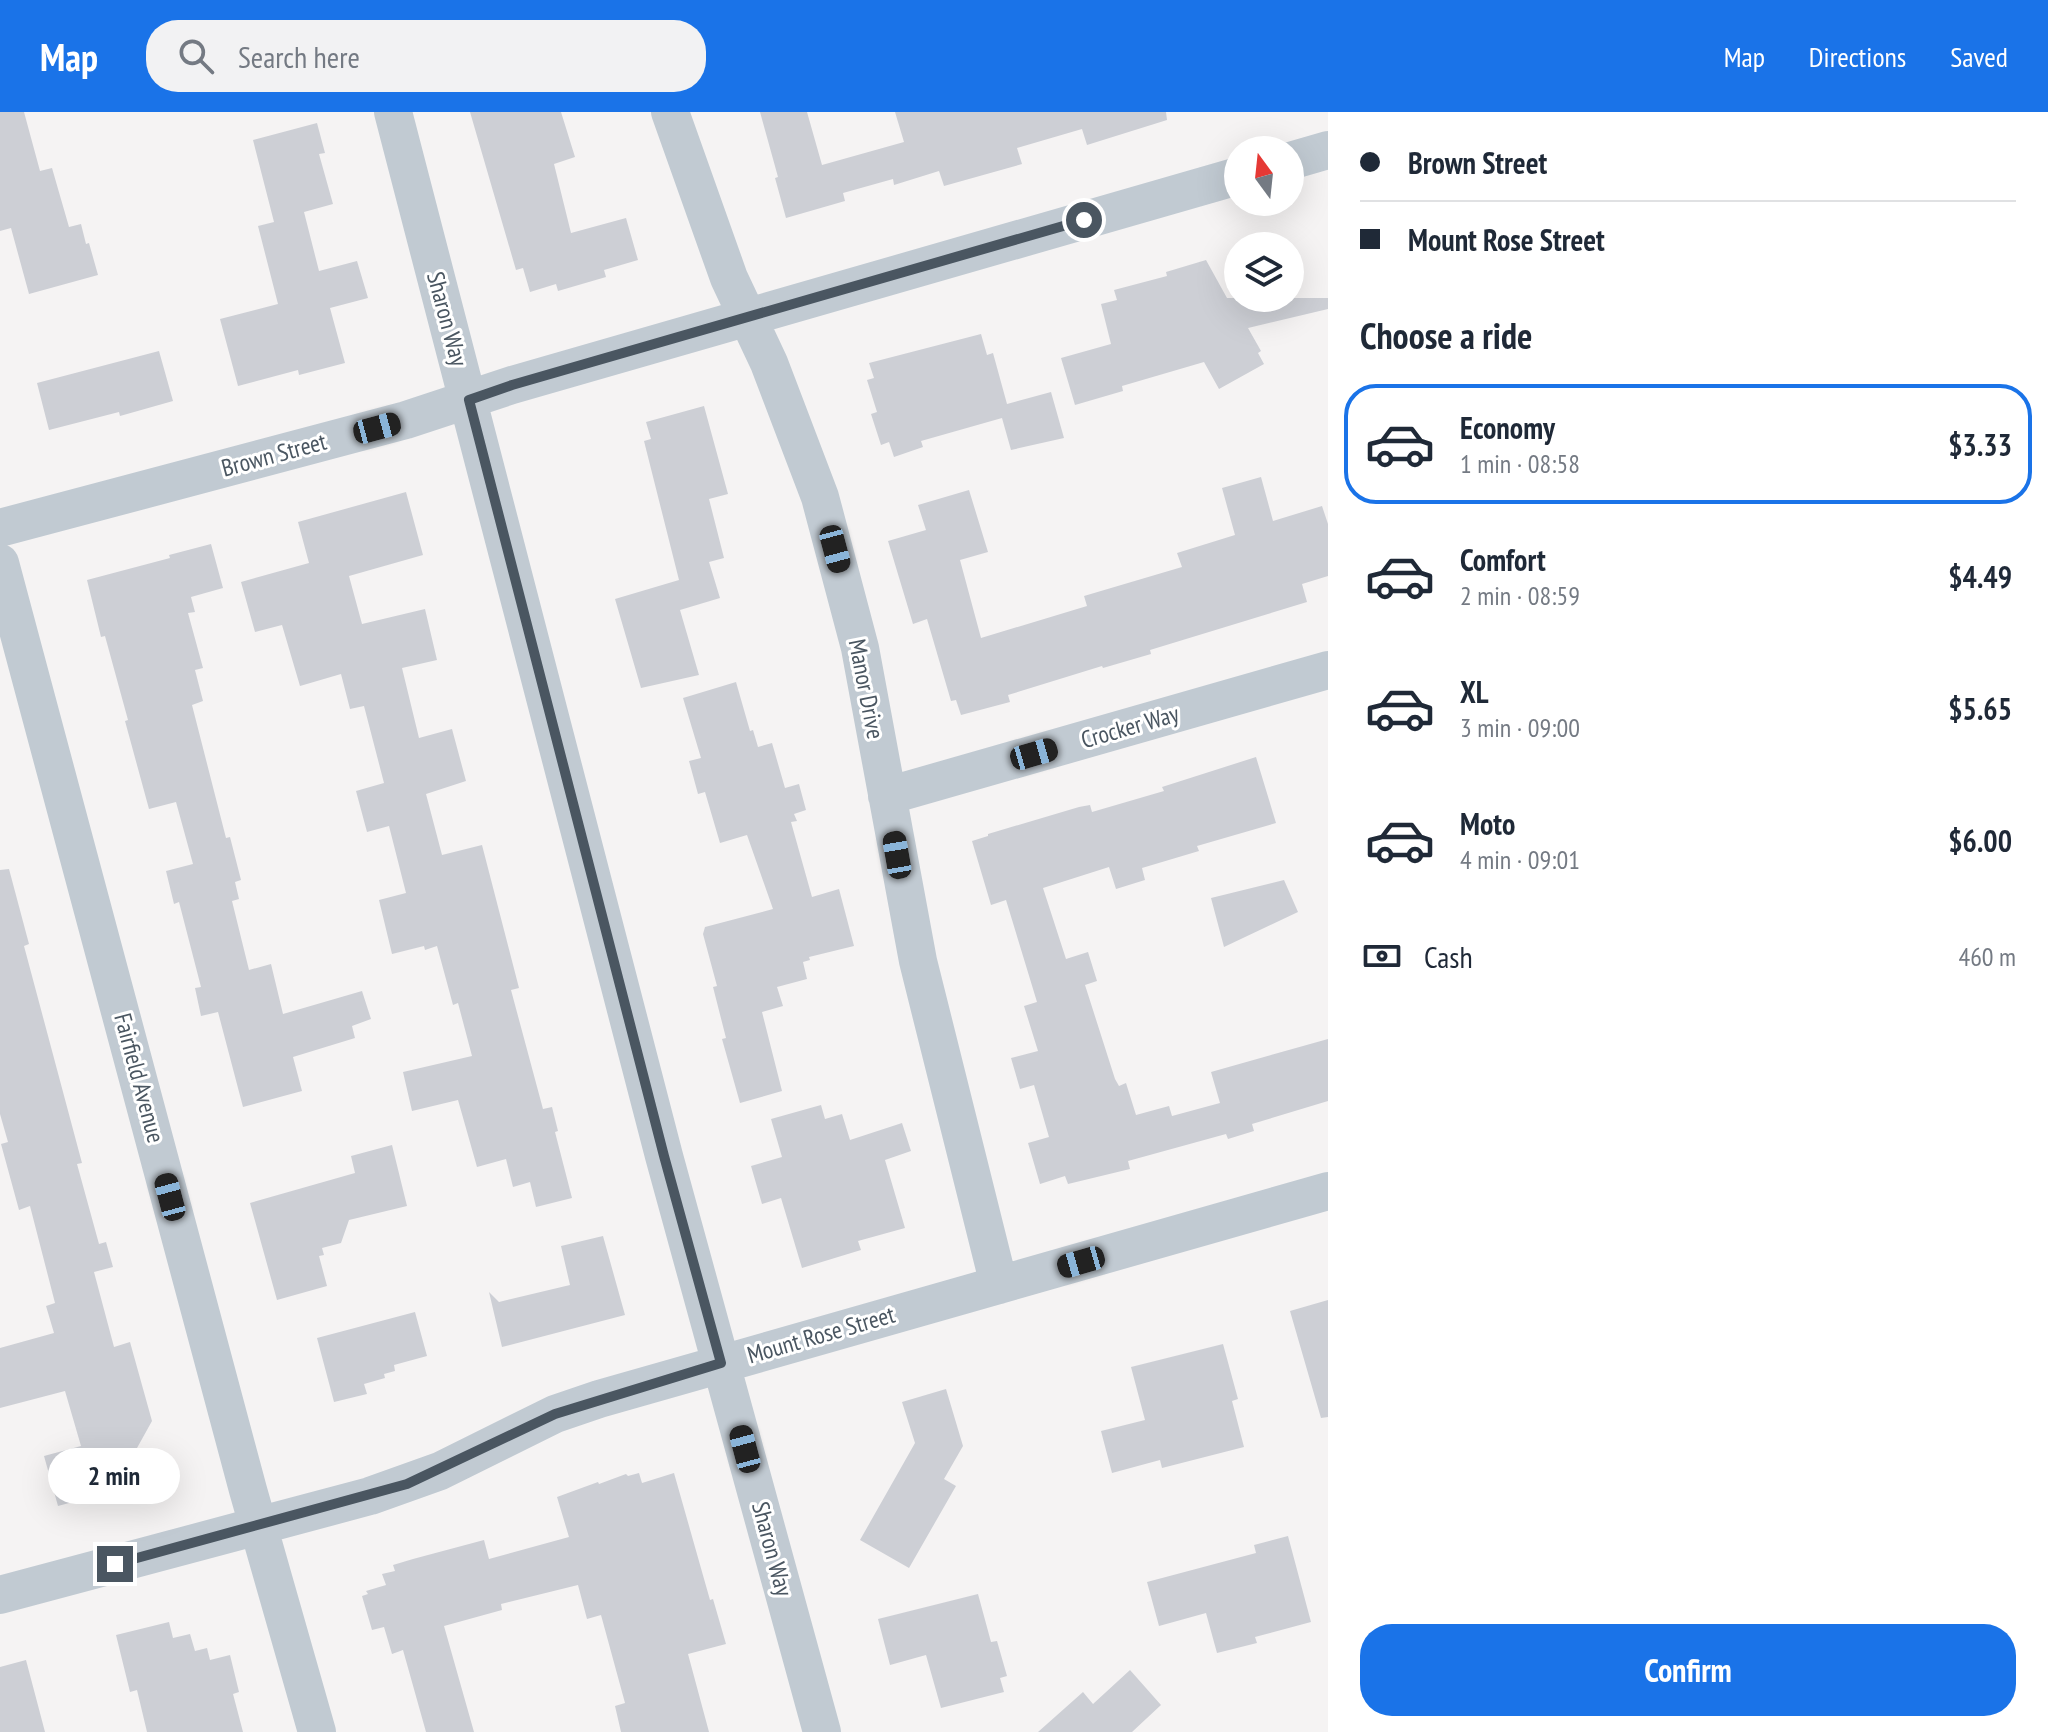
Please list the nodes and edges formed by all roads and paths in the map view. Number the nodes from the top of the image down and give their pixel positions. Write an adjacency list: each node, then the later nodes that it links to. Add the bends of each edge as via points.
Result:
1 (393, 112): 7 (street, Sharon Way)
2 (670, 112): 6 (street, Manor Drive)
3 (1328, 150): 4 (street)
4 (1304, 157)
5 (1224, 180): 6 (street, Brown Street)
6 (747, 317): 7 (street, Brown Street); 11 (street, Manor Drive, via 820,497 860,648)
7 (469, 400): 8 (street, Brown Street); 14 (street, Sharon Way)
8 (0, 528)
9 (0, 563): 15 (street, Fairfield Avenue)
10 (1328, 670): 11 (street, Crocker Way)
11 (887, 796): 13 (street, Manor Drive, via 918,961)
12 (1328, 1191): 13 (street, Mount Rose Street)
13 (999, 1285): 14 (street, Mount Rose Street)
14 (721, 1363): 15 (street, Mount Rose Street, via 555,1414 407,1484); 18 (street, Sharon Way)
15 (258, 1526): 16 (street, Mount Rose Street); 17 (street, Fairfield Avenue)
16 (0, 1595)
17 (317, 1732)
18 (822, 1732)

